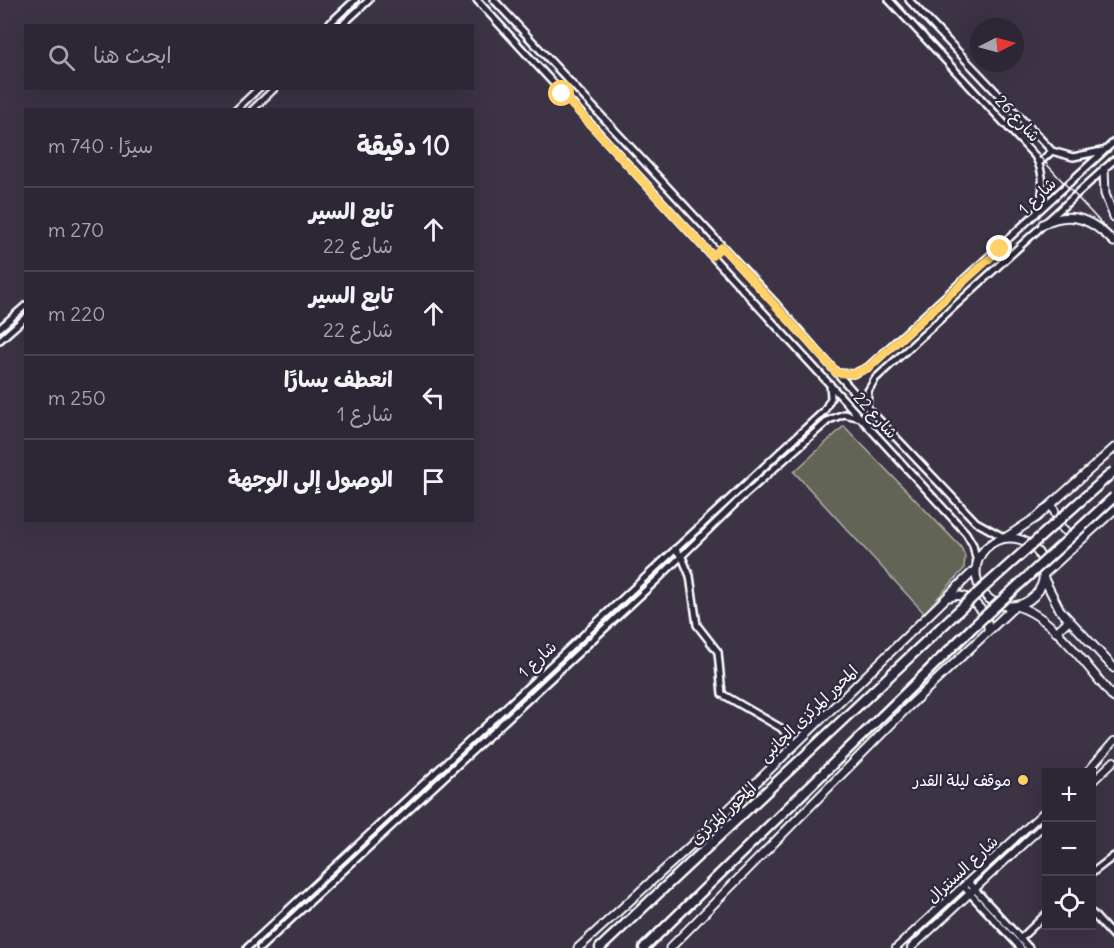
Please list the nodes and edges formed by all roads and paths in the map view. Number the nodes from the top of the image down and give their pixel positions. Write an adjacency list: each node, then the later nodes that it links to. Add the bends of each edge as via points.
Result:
1 (355, 0): 9 (street)
2 (369, 0): 10 (street)
3 (477, 0): 14 (street, شارع 22)
4 (494, 0): 11 (street, شارع 22)
5 (889, 0): 8 (street, شارع 26)
6 (909, 0): 7 (street, شارع 26)
7 (915, 6): 8 (street); 19 (street, شارع 26)
8 (905, 17): 21 (street, شارع 26)
9 (329, 24)
10 (343, 24)
11 (572, 84): 14 (street); 27 (street, شارع 22)
12 (257, 90): 15 (street)
13 (272, 90): 16 (street)
14 (562, 94): 28 (street, شارع 22)
15 (238, 108)
16 (254, 108)
17 (1114, 142): 18 (street, شارع 1)
18 (1106, 149): 19 (street, شارع 26, via 1091,156 1073,157); 24 (street, شارع 1)
19 (1052, 150): 21 (street)
20 (1114, 160): 22 (street, شارع 1)
21 (1039, 163): 24 (street, شارع 26, via 1043,190)
22 (1104, 169): 23 (main road, via 1104,194); 25 (street, شارع 1)
23 (1114, 216)
24 (1034, 217): 29 (street, شارع 1)
25 (1043, 224): 26 (main road, via 1058,218 1079,217 1097,226); 31 (street, شارع 1)
26 (1114, 242)
27 (722, 247): 28 (street); 35 (street, شارع 22)
28 (712, 256): 36 (street, شارع 22)
29 (940, 303): 31 (street); 35 (street, شارع 1, via 864,371)
30 (24, 307): 33 (street)
31 (949, 313): 37 (street, شارع 1, via 871,384)
32 (24, 319): 34 (street)
33 (0, 328)
34 (0, 340)
35 (837, 373): 37 (street, شارع 22)
36 (830, 384): 38 (street, شارع 22); 48 (street, شارع 1, via 831,398 824,411)
37 (867, 407): 44 (street, شارع 22)
38 (861, 418): 45 (street, شارع 22); 49 (street, شارع 1, via 844,414 829,420)
39 (1114, 448): 42 (main road)
40 (1114, 471): 79 (highway, المحور المركزى, bridge, via 972,598)
41 (1114, 496): 80 (highway, bridge, via 973,627)
42 (1052, 504): 46 (main road); 47 (main road, via 1060,527)
43 (1114, 510): 47 (main road)
44 (976, 522): 45 (street); 46 (street, شارع 22)
45 (966, 533): 50 (street, شارع 22, via 973,545)
46 (1005, 538): 50 (main road, via 989,545); 51 (main road, via 1022,540 1031,546 1041,559)
47 (1082, 539): 51 (main road)
48 (675, 549): 49 (street); 64 (street, شارع 1)
49 (682, 557): 60 (street, via 693,590 695,621 718,652 722,694 781,729); 66 (street, شارع 1)
50 (976, 566): 52 (main road, المحور المركزى الجانبى); 53 (main road, via 979,587 986,597 997,604)
51 (1043, 576): 53 (main road, via 1032,598); 54 (main road, via 1053,600)
52 (949, 598): 55 (main road, via 967,596 987,618); 60 (main road, المحور المركزى الجانبى)
53 (1016, 606): 55 (main road); 56 (main road, via 1036,614)
54 (1069, 620): 56 (main road); 57 (main road)
55 (988, 631): 81 (main road)
56 (1056, 632): 58 (main road)
57 (1114, 668)
58 (1114, 698)
59 (1114, 741): 62 (street)
60 (795, 744): 78 (main road, المحور المركزى الجانبى)
61 (1114, 761): 63 (street)
62 (1090, 768)
63 (1096, 778)
64 (390, 815): 66 (street); 76 (street, شارع 1)
65 (1042, 815): 70 (street, شارع السنترال)
66 (396, 822): 77 (street, شارع 1)
67 (1042, 828): 71 (street, شارع السنترال)
68 (1114, 856): 69 (street)
69 (1096, 870)
70 (966, 884): 71 (street); 82 (street, شارع السنترال)
71 (973, 892): 75 (street); 83 (street, شارع السنترال); 84 (street)
72 (1096, 917): 74 (street)
73 (1042, 919): 75 (street)
74 (1114, 937)
75 (1020, 939): 85 (street)
76 (247, 948)
77 (260, 948)
78 (578, 948)
79 (600, 948)
80 (644, 948)
81 (670, 948)
82 (897, 948)
83 (911, 948)
84 (1021, 948)
85 (1029, 948)

